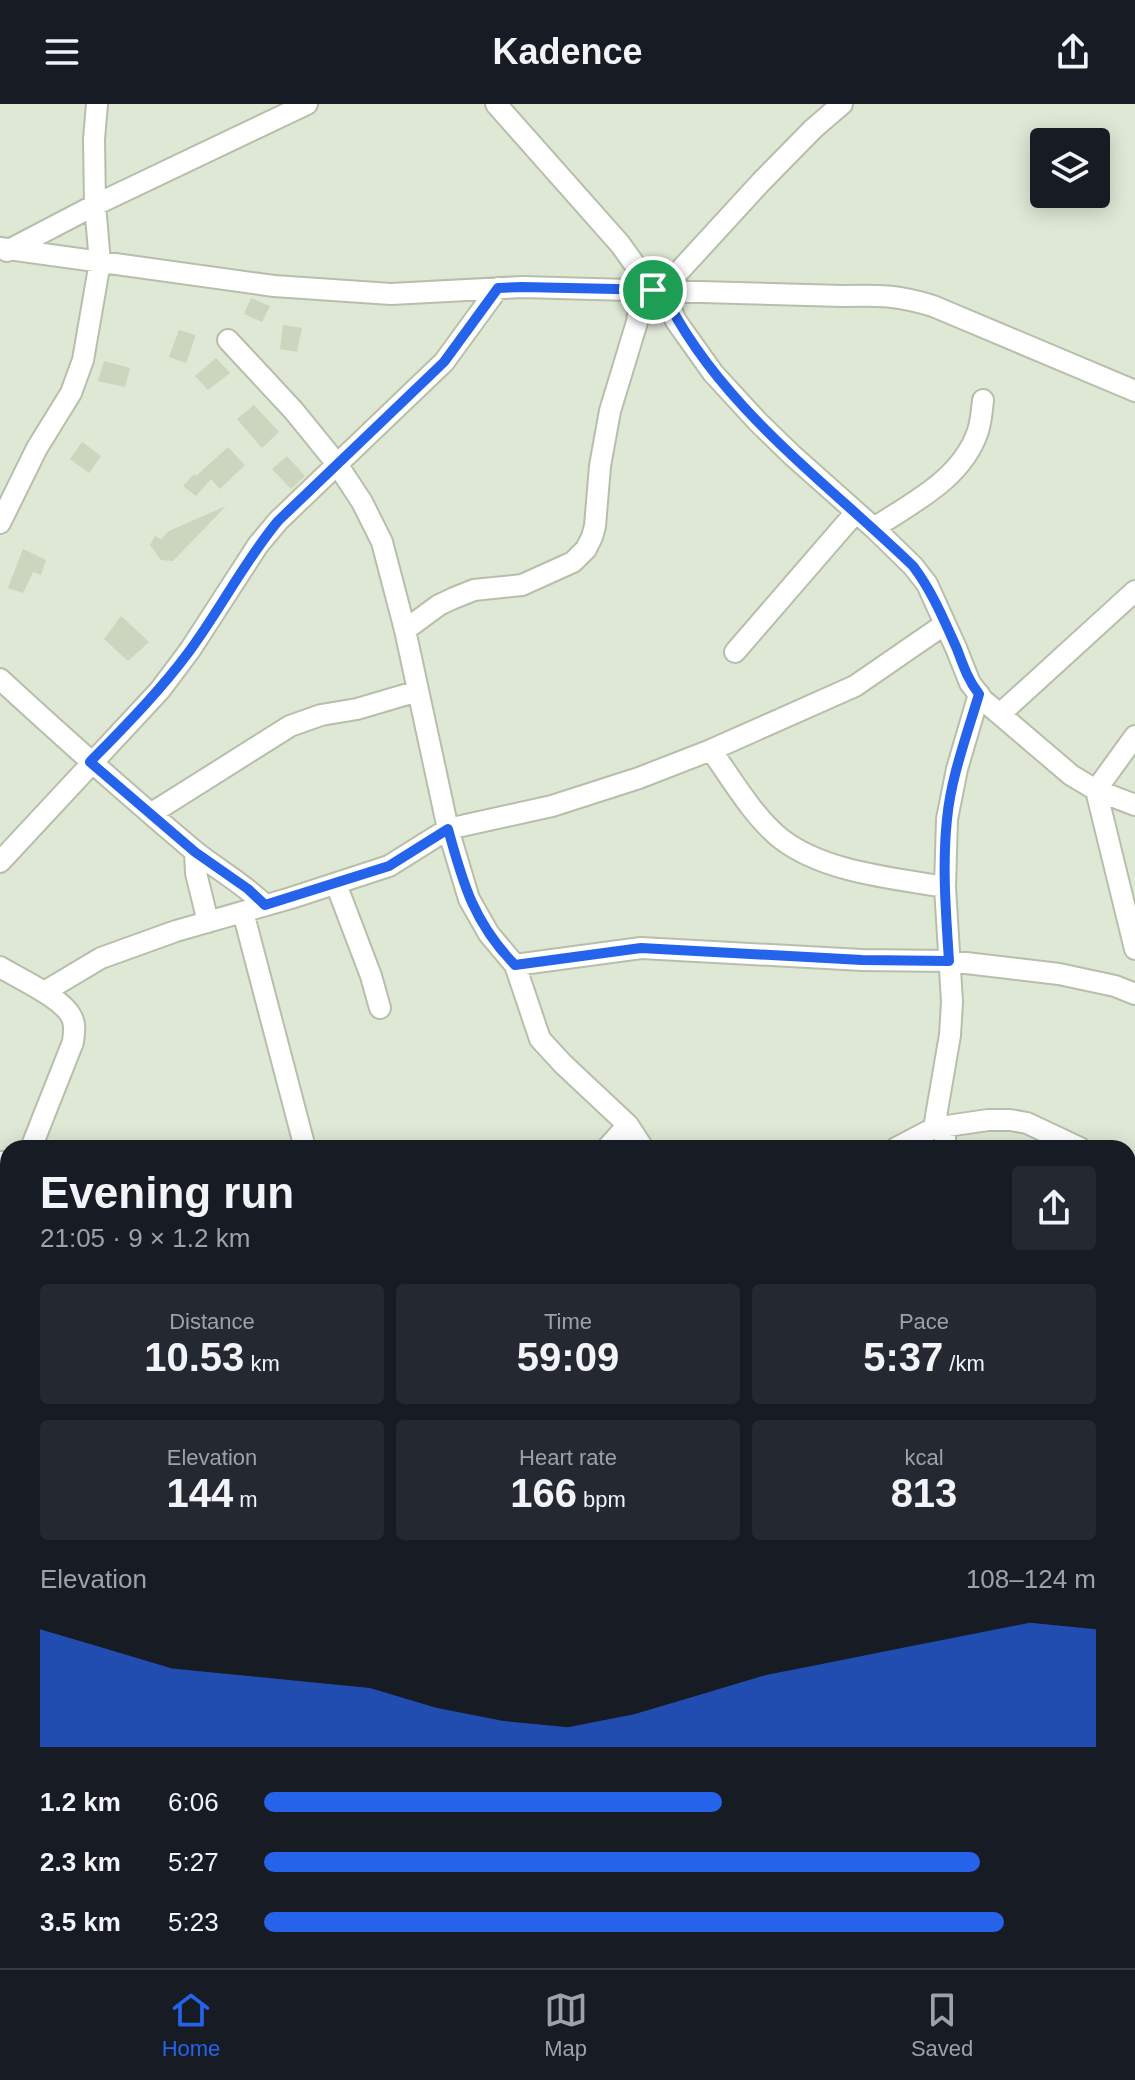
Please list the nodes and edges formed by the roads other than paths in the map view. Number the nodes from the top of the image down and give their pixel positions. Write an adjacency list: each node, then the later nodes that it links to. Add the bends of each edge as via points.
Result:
1 (97, 104): 5 (street)
2 (307, 104): 5 (street)
3 (496, 104): 9 (street, via 620,244)
4 (842, 104): 9 (street)
5 (95, 205): 6 (street); 7 (street)
6 (3, 251): 7 (street)
7 (100, 262): 8 (street, via 274,286 391,294); 15 (street, via 83,360 71,393)
8 (498, 288): 9 (street); 13 (street, via 444,362)
9 (652, 290): 11 (street, via 905,298); 14 (street, via 713,373 758,422); 19 (street, via 610,411 595,526 586,549 573,562 522,585 474,590 454,598)
10 (228, 340): 13 (street)
11 (1135, 391)
12 (983, 400): 16 (street, via 978,432 950,476)
13 (337, 464): 19 (street, via 382,542); 27 (street, via 258,545 160,690)
14 (856, 512): 16 (street); 20 (street)
15 (0, 523)
16 (874, 528): 18 (street, via 927,584)
17 (1135, 591): 24 (street)
18 (945, 624): 23 (street); 26 (street, via 855,686)
19 (405, 630): 22 (street)
20 (735, 652)
21 (0, 679): 27 (street)
22 (418, 691): 30 (street, via 290,726); 31 (street)
23 (979, 694): 24 (street); 35 (street, via 947,819)
24 (1000, 714): 28 (street)
25 (1135, 736): 28 (street)
26 (711, 750): 31 (street, via 552,806); 35 (street, via 765,823 803,853 842,868)
27 (90, 762): 30 (street); 33 (street)
28 (1096, 790): 29 (street); 39 (street)
29 (1135, 805)
30 (152, 813): 32 (street)
31 (448, 829): 34 (street, via 389,866); 41 (street, via 469,899)
32 (195, 852): 36 (street); 38 (street)
33 (0, 862)
34 (336, 884): 36 (street); 45 (street)
35 (945, 887): 40 (street)
36 (265, 905): 37 (street)
37 (243, 912): 38 (street); 49 (street)
38 (208, 922): 43 (street, via 101,958)
39 (1135, 949)
40 (949, 961): 41 (street, via 641,948); 44 (street, via 1059,974); 47 (street, via 952,1002)
41 (515, 965): 46 (street, via 540,1039)
42 (0, 967): 43 (street)
43 (44, 992): 48 (street, via 66,1009 74,1027 73,1042)
44 (1135, 994)
45 (380, 1008)
46 (628, 1125): 50 (street); 51 (street)
47 (940, 1128): 52 (street); 53 (street); 54 (street, via 1010,1120)
48 (34, 1140)
49 (303, 1140)
50 (614, 1140)
51 (638, 1140)
52 (914, 1140)
53 (943, 1140)
54 (1063, 1140)

